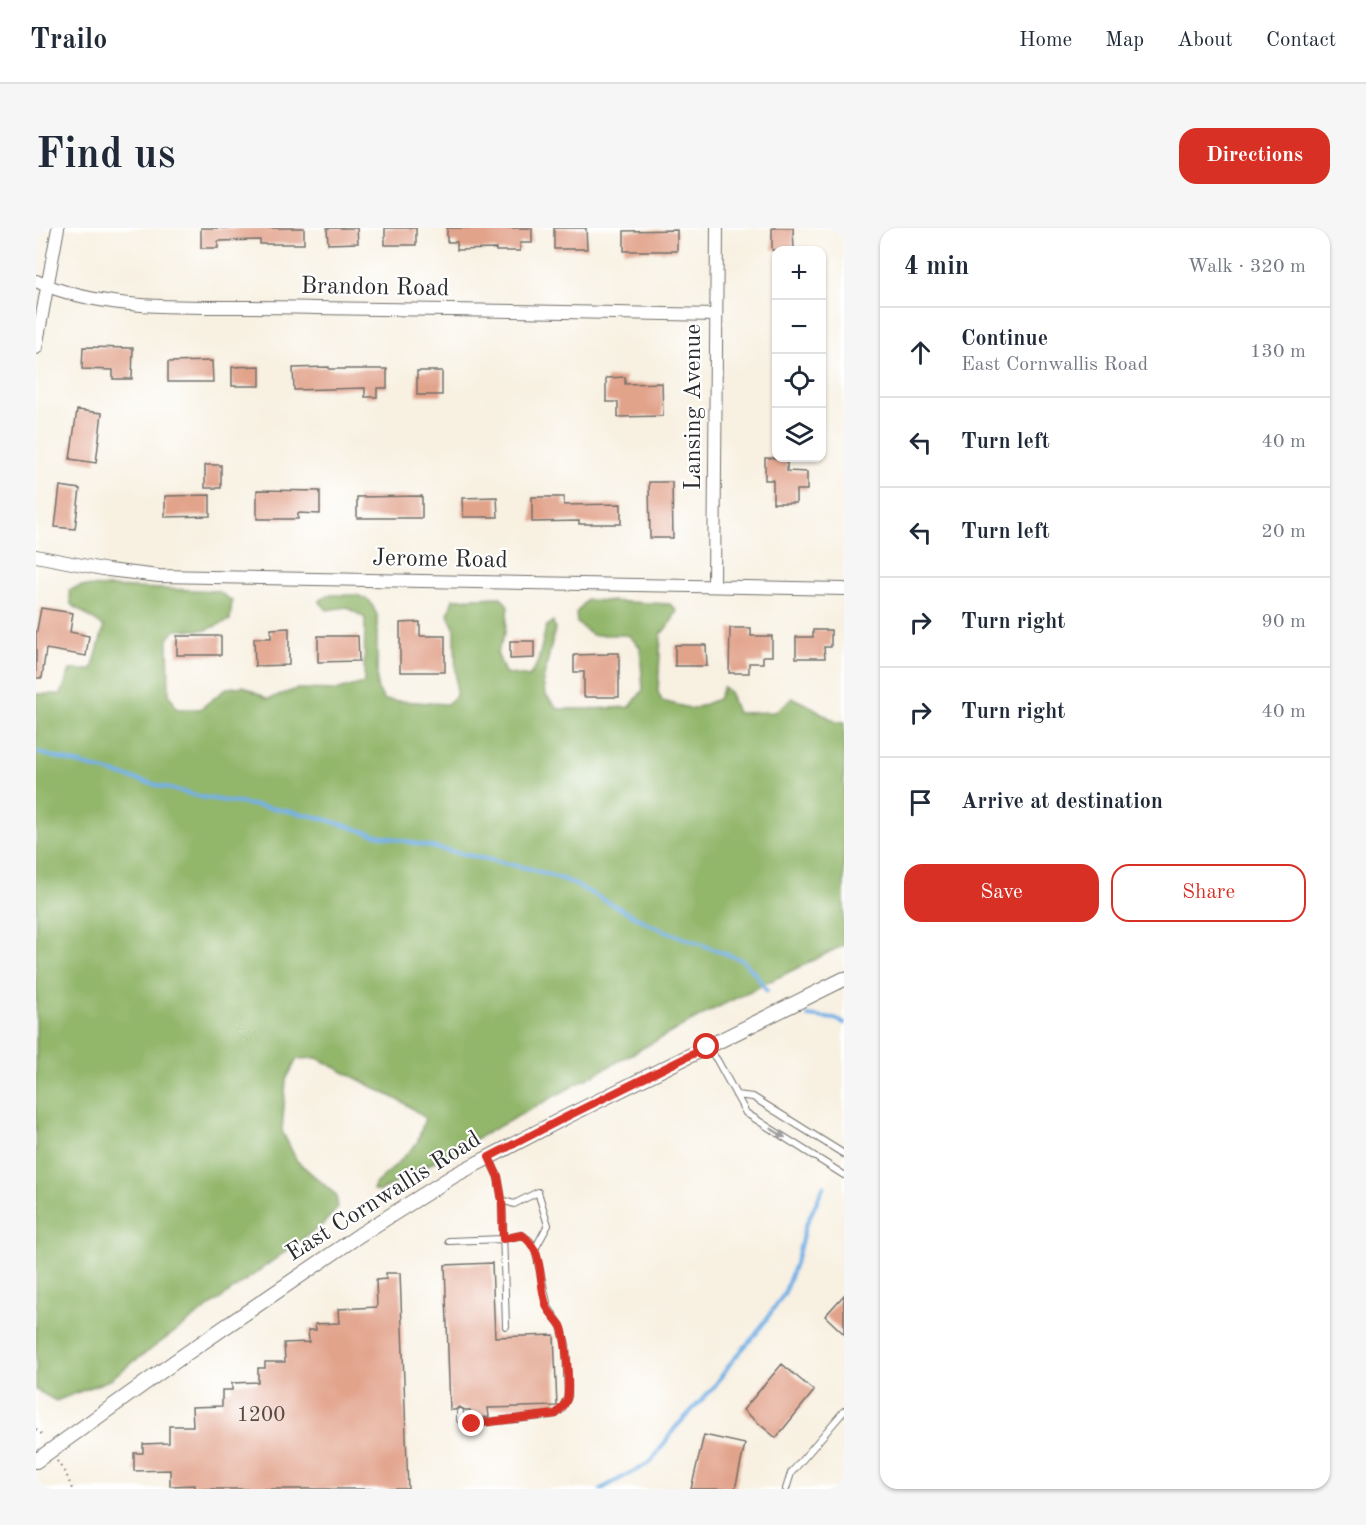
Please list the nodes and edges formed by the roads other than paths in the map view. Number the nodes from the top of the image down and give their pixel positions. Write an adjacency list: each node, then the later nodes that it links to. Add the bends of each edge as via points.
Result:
1 (58, 228): 3 (street)
2 (717, 228): 4 (street, Lansing Avenue)
3 (42, 283): 4 (street, Brandon Road, via 88,298 174,307); 5 (street)
4 (716, 315): 7 (street, Lansing Avenue)
5 (36, 348)
6 (36, 556): 7 (street, Jerome Road, via 159,576)
7 (714, 586): 8 (street, Jerome Road)
8 (844, 589)
9 (844, 979): 10 (street, East Cornwallis Road)
10 (707, 1047): 11 (lane); 13 (street, East Cornwallis Road)
11 (736, 1095): 12 (lane, via 753,1097); 14 (lane, one-way to 14, via 746,1113)
12 (844, 1154)
13 (489, 1157): 15 (lane); 22 (street, East Cornwallis Road, via 361,1234)
14 (844, 1175)
15 (502, 1200): 16 (lane); 18 (lane, via 514,1204 538,1192 548,1225)
16 (503, 1239): 17 (lane); 18 (lane, via 522,1235); 19 (lane)
17 (449, 1241)
18 (535, 1249): 21 (lane, via 548,1307 561,1326 566,1345 565,1403 556,1414 472,1424 460,1420)
19 (506, 1326)
20 (844, 1411): 23 (lane, via 791,1473)
21 (460, 1412)
22 (36, 1461)
23 (786, 1489)

